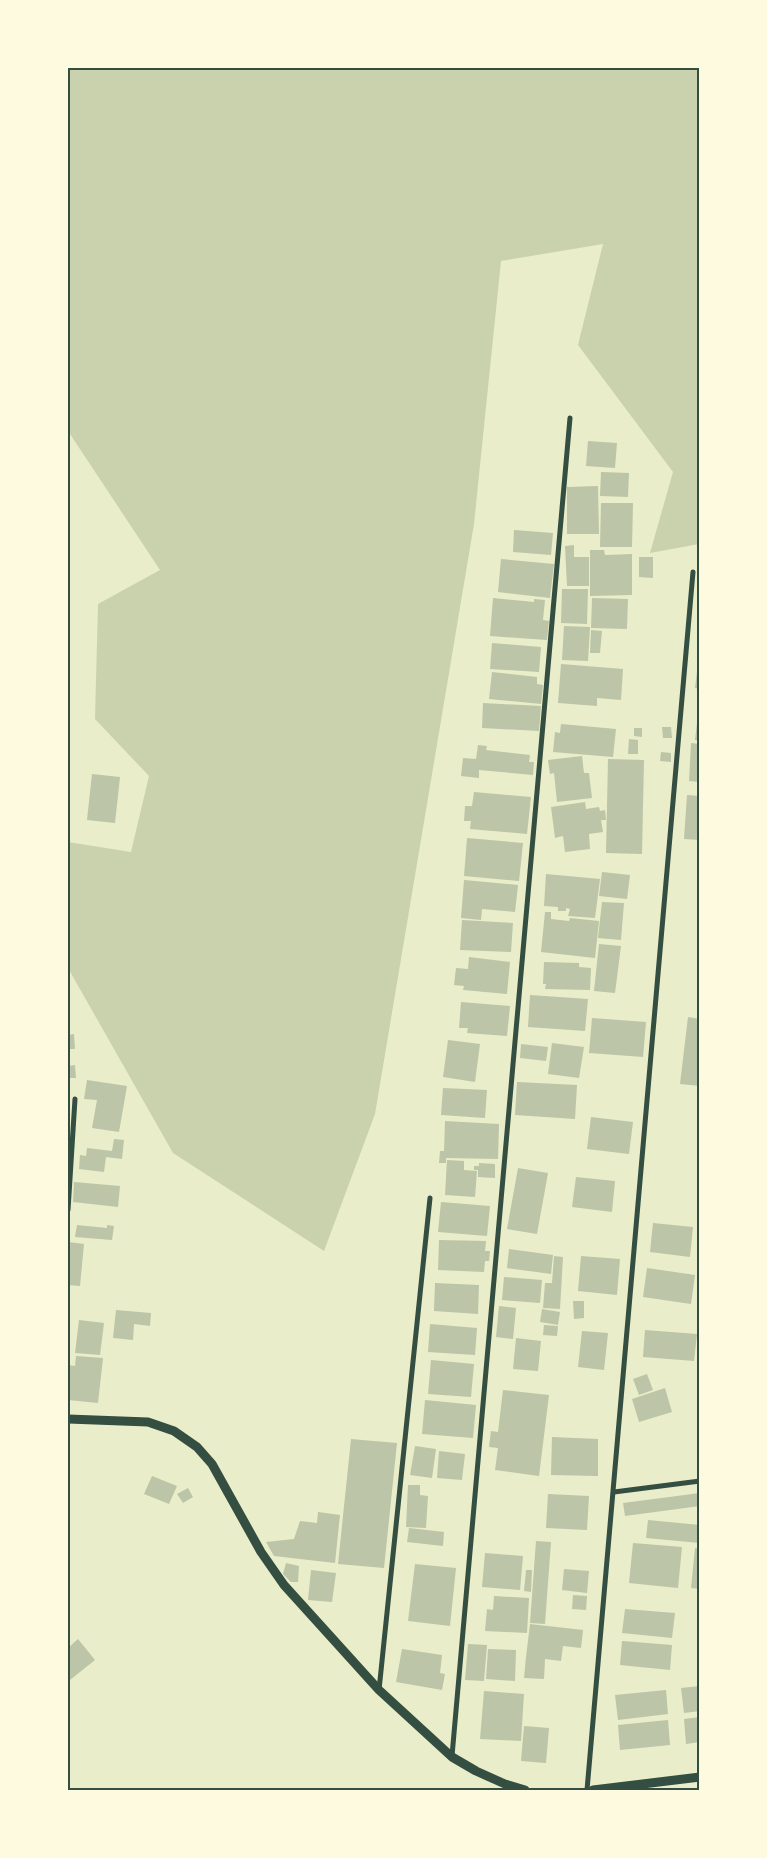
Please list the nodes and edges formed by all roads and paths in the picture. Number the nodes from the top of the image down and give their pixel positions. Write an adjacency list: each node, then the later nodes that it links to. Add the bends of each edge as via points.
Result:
1 (570, 418): 10 (street)
2 (693, 572): 8 (street)
3 (75, 1099): 5 (street)
4 (430, 1198): 9 (street)
5 (68, 1210)
6 (68, 1419): 9 (street, via 148,1422 174,1431 197,1447 212,1464 261,1552 284,1585)
7 (700, 1481): 8 (street)
8 (614, 1492): 13 (street)
9 (379, 1690): 10 (street)
10 (452, 1757): 12 (street, via 476,1771)
11 (700, 1777): 14 (street)
12 (524, 1790)
13 (587, 1790)
14 (593, 1790)

